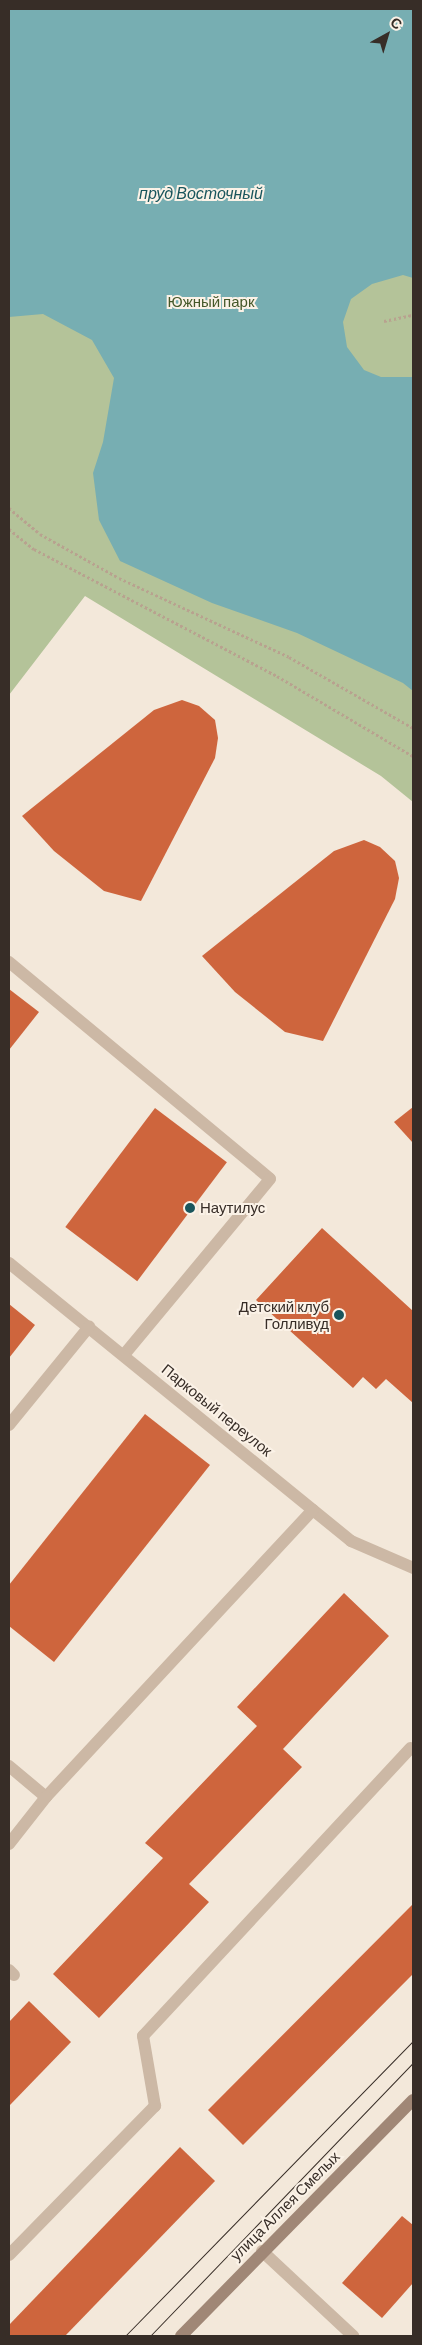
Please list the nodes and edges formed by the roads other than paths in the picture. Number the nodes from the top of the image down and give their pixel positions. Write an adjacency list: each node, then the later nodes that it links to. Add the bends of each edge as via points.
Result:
1 (9, 962): 4 (street, via 270,1179)
2 (9, 1263): 3 (street, Парковый переулок)
3 (89, 1326): 4 (street, Парковый переулок); 5 (street)
4 (124, 1355): 6 (street, Парковый переулок)
5 (9, 1425)
6 (313, 1510): 7 (street, Парковый переулок, via 351,1541); 10 (street)
7 (413, 1568)
8 (411, 1748): 14 (street, via 143,2036 155,2106)
9 (9, 1766): 10 (street)
10 (46, 1797): 11 (street)
11 (9, 1844)
12 (413, 2100): 13 (main road, улица Аллея Смелых)
13 (262, 2251): 15 (main road, улица Аллея Смелых); 16 (street)
14 (9, 2255)
15 (181, 2336)
16 (353, 2336)

